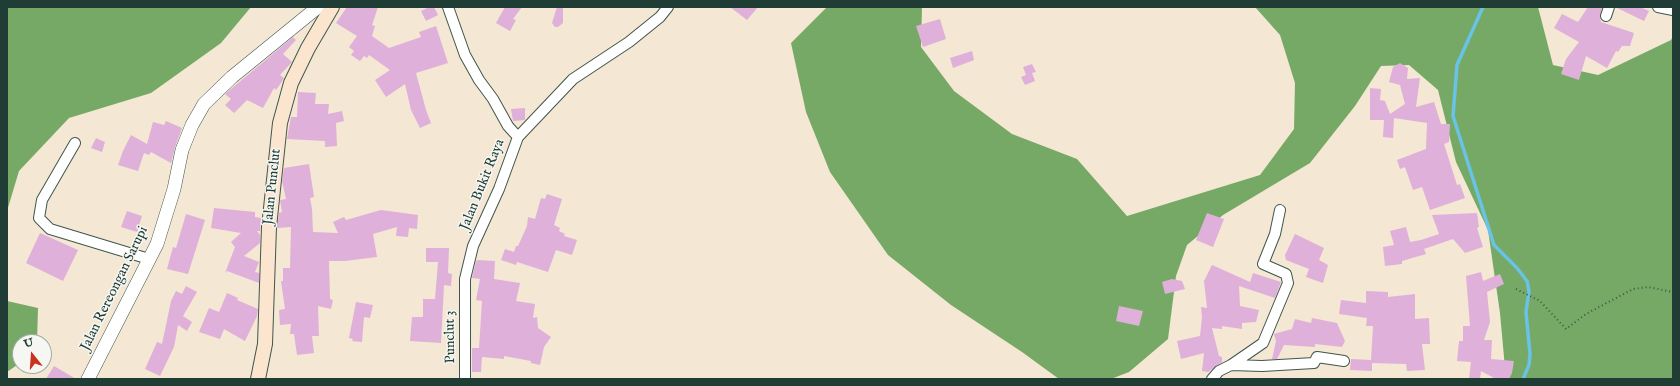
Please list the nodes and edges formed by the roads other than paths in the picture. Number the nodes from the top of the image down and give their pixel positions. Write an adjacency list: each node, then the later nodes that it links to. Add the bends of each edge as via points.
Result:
1 (318, 7): 10 (street, Jalan Rereongan Sarupi, via 232,77 204,104 182,150 172,196 157,244)
2 (332, 7): 15 (main road, Jalan Punclut, via 291,83 280,123 269,227 265,344)
3 (448, 7): 7 (street, Jalan Bukit Raya, via 466,55 479,80 508,126)
4 (668, 7): 7 (street, via 660,17 629,42 573,79)
5 (1658, 7): 6 (street)
6 (1673, 10)
7 (518, 137): 11 (street, Jalan Bukit Raya, via 499,189 473,246)
8 (75, 143): 10 (street, via 42,200 39,218 50,229)
9 (1280, 210): 13 (street, via 1275,234 1263,264 1286,274 1288,283 1263,343)
10 (149, 259): 14 (street, Jalan Rereongan Sarupi)
11 (464, 294): 16 (street, Punclut 3)
12 (1344, 361): 13 (street, via 1318,357 1314,363)
13 (1231, 365): 17 (street, via 1219,371)
14 (88, 379)
15 (258, 379)
16 (465, 379)
17 (1212, 379)

